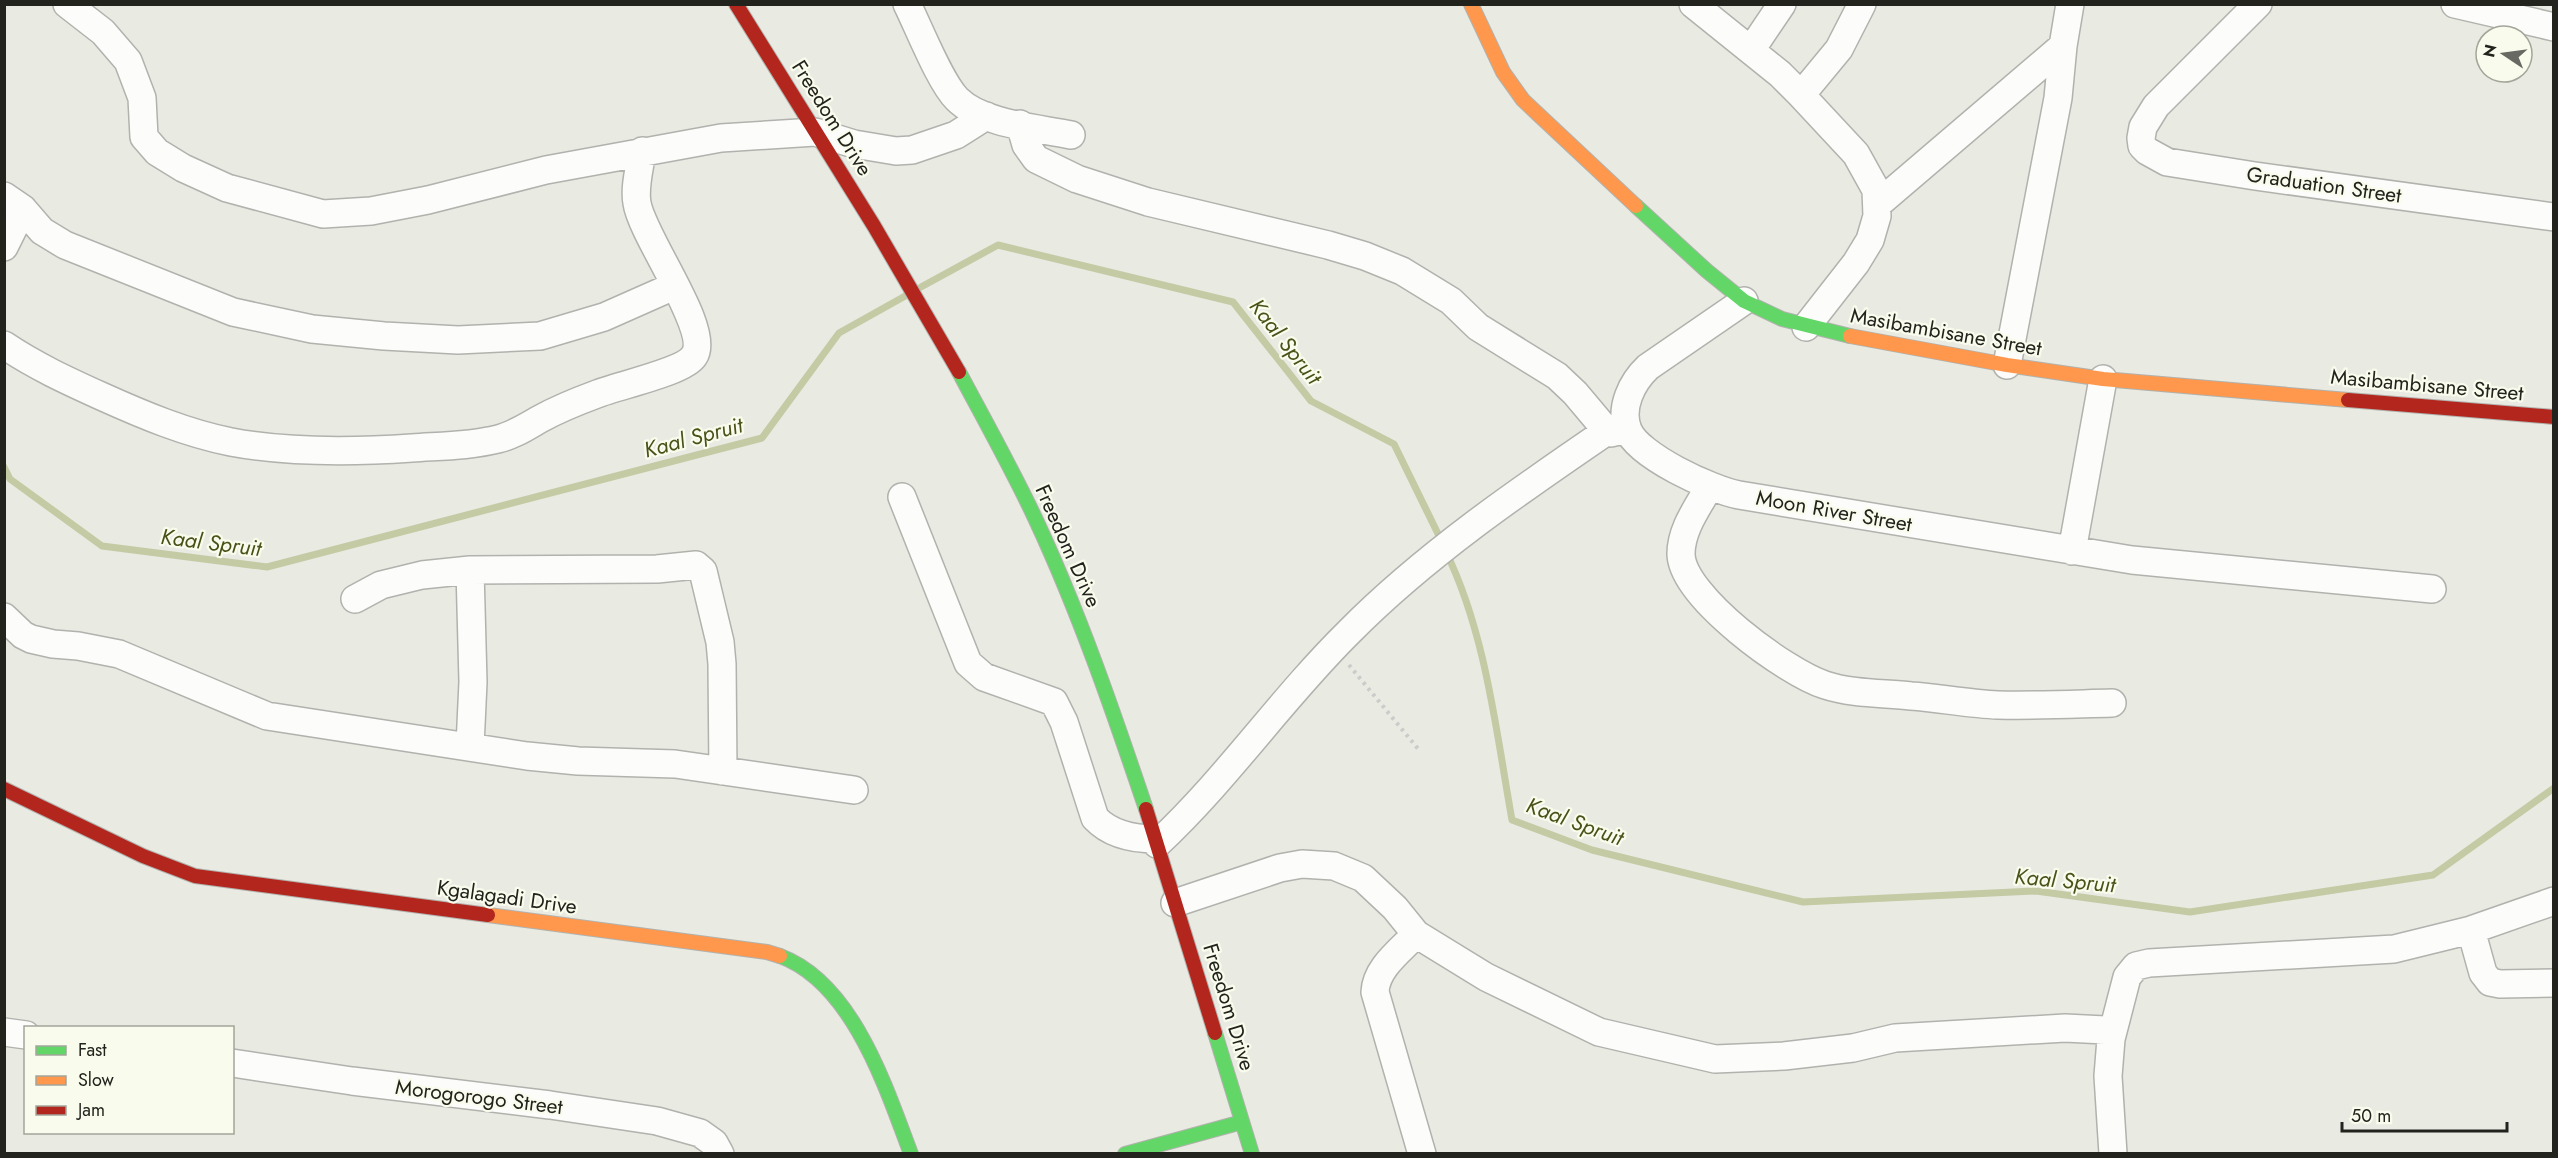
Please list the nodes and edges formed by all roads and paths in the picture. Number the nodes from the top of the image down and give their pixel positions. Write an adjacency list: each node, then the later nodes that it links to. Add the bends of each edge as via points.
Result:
1 (67, 4): 19 (street, via 103,32 128,61 142,98 144,137 157,152 227,188 311,213 371,211)
2 (736, 4): 17 (street, Freedom Drive)
3 (907, 4): 15 (street, via 955,97)
4 (1471, 4): 25 (street, Masibambisane Street, via 1503,72 1523,100)
5 (1782, 4): 13 (street)
6 (1862, 4): 14 (street, via 1839,49)
7 (2070, 4): 12 (street)
8 (2258, 4): 22 (street, Graduation Street, via 2156,106 2144,127 2142,146 2147,151 2167,162)
9 (2455, 4): 11 (street)
10 (1695, 5): 13 (street)
11 (2553, 27)
12 (2063, 46): 21 (street); 28 (street, via 2054,121)
13 (1751, 50): 14 (street)
14 (1801, 95): 21 (street, via 1856,154 1870,175)
15 (986, 117): 16 (street); 17 (street, via 956,135 912,150 854,144)
16 (1020, 124): 18 (street); 31 (street, Moon River Street, via 1026,145 1036,159 1077,179 1148,202 1337,248 1402,271 1451,301 1478,327 1557,376)
17 (815, 132): 19 (street, via 721,138); 46 (street, Freedom Drive, via 945,345 1034,516 1125,746)
18 (1071, 135)
19 (642, 151): 24 (street, via 637,206)
20 (14, 202): 23 (street); 24 (street, via 42,231 89,255 232,312 312,329 458,340 540,336 604,317)
21 (1878, 204): 26 (street, via 1870,240)
22 (2553, 217)
23 (4, 247)
24 (674, 286): 27 (street, via 695,326 697,347 686,363 570,404 510,435 471,444 390,450 272,448 230,442 147,416 48,372)
25 (1744, 301): 26 (street, Masibambisane Street); 31 (street, via 1638,377)
26 (1806, 327): 28 (street, Masibambisane Street)
27 (4, 345)
28 (2007, 365): 29 (street, Masibambisane Street)
29 (2103, 379): 30 (street, Masibambisane Street); 34 (street)
30 (2553, 417)
31 (1617, 430): 32 (street, Moon River Street); 39 (street, via 1460,536)
32 (1709, 487): 34 (street, Moon River Street); 40 (street, via 1684,535 1681,553 1685,569 1730,625 1814,681 1854,691 1970,703)
33 (902, 497): 46 (street, via 968,663 984,677 1054,702 1095,818 1130,837)
34 (2072, 551): 36 (street, Moon River Street, via 2164,564)
35 (470, 570): 37 (street, via 403,579); 41 (street); 43 (street, via 699,567 721,653)
36 (2432, 589)
37 (355, 599)
38 (4, 617): 41 (street, via 31,639 120,654 258,713)
39 (1334, 647): 42 (path); 46 (street, via 1192,812)
40 (2112, 703)
41 (470, 746): 43 (street, via 549,758 675,764)
42 (1419, 750)
43 (723, 771): 45 (street)
44 (4, 789): 58 (street, Kgalagadi Drive, via 143,856 195,876 767,952 789,959 813,974 845,1011 871,1058)
45 (854, 790)
46 (1156, 841): 48 (street, Freedom Drive)
47 (2553, 901): 49 (street)
48 (1175, 903): 50 (street, via 1280,868 1334,866 1363,878); 56 (street, Freedom Drive)
49 (2470, 930): 51 (street, via 2483,973 2490,982); 54 (street, via 2404,947 2365,952 2142,964 2127,978)
50 (1416, 934): 54 (street, via 1486,977 1584,1025 1620,1038 1715,1059 1784,1056 1853,1048 1895,1038 2014,1030 2090,1028 2105,1030); 61 (street, via 1384,968 1375,992)
51 (2553, 983)
52 (4, 1032): 53 (street)
53 (24, 1035)
54 (2111, 1039): 62 (street, via 2108,1076)
55 (234, 1063): 57 (street, Morogorogo Street, via 657,1121 700,1134)
56 (1242, 1122): 59 (street); 60 (street, Freedom Drive)
57 (719, 1151)
58 (911, 1154)
59 (1125, 1154)
60 (1252, 1154)
61 (1422, 1154)
62 (2113, 1154)

